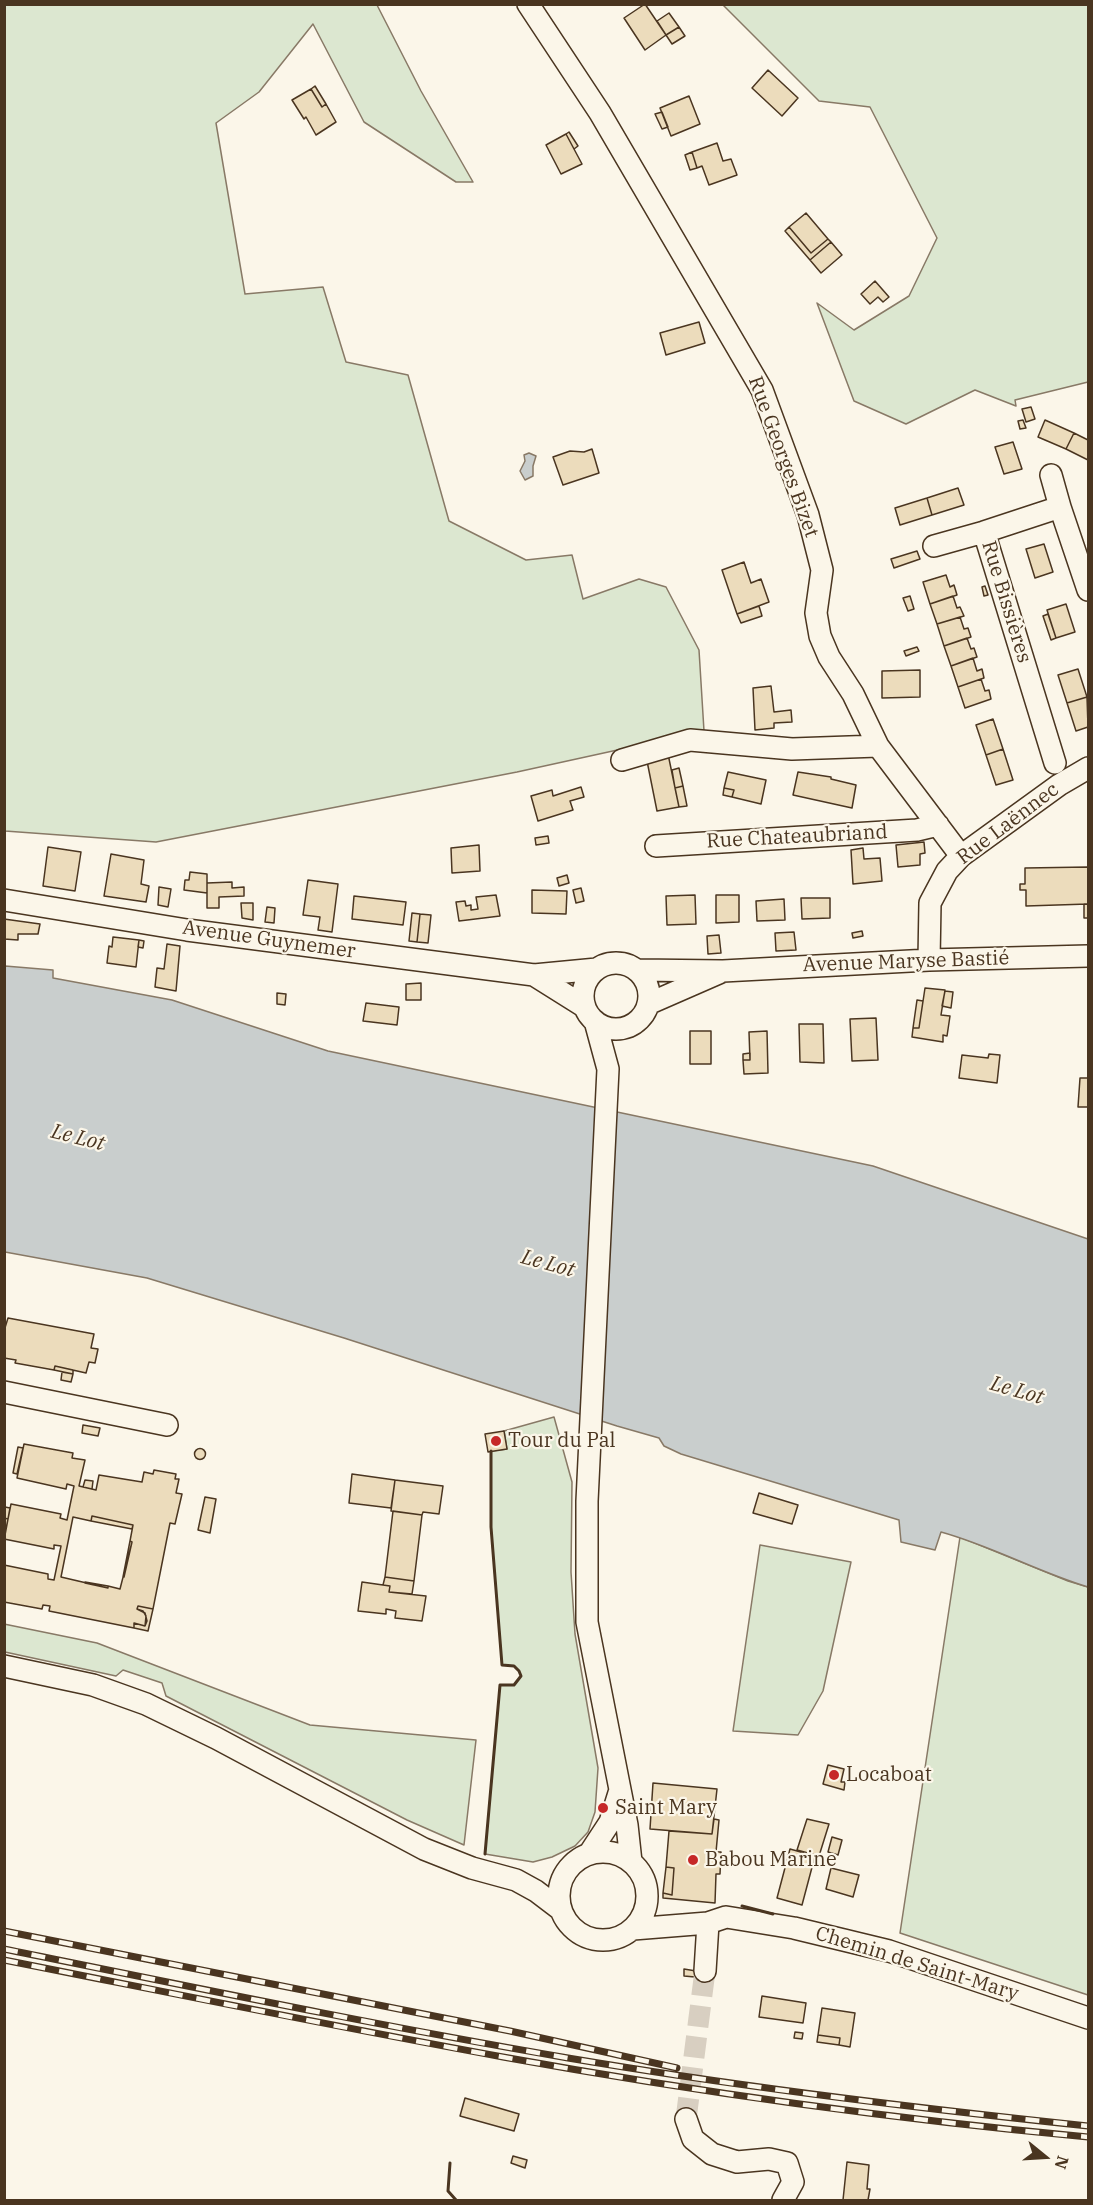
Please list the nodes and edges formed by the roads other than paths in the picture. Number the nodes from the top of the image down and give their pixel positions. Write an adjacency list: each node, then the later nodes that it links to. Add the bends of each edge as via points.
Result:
1 (528, 4): 7 (street, Rue Georges Bizet, via 600,113 762,390 808,515 822,570 816,613 820,636)
2 (1050, 475): 3 (street)
3 (1060, 507): 4 (street, Rue Bissières); 6 (street)
4 (984, 532): 5 (street); 9 (street, Rue Bissières)
5 (934, 546)
6 (1089, 590)
7 (878, 746): 8 (street, via 792,749 690,740); 11 (street, Rue Georges Bizet)
8 (622, 760)
9 (1055, 763)
10 (1089, 768): 13 (street, Rue Laënnec)
11 (938, 825): 12 (street, Rue Chateaubriand, via 917,830); 13 (street, Rue Georges Bizet)
12 (656, 846)
13 (961, 856): 16 (street, Rue Laënnec, via 947,871 930,903)
14 (4, 900): 20 (street, Avenue Guynemer, via 187,930)
15 (1089, 956): 16 (street, Avenue Maryse Bastié)
16 (929, 960): 19 (street, Avenue Maryse Bastié)
17 (597, 969): 18 (street, via 622,963); 20 (street, Avenue Guynemer); 22 (street, via 590,976 583,997)
18 (637, 970): 19 (street, Avenue Maryse Bastié); 21 (street, via 648,985)
19 (723, 971): 21 (street, Avenue Maryse Bastié)
20 (534, 975): 22 (street, Avenue Guynemer)
21 (648, 1004): 23 (street, via 637,1022)
22 (590, 1014): 23 (street, via 605,1027); 24 (street)
23 (628, 1027): 24 (street)
24 (610, 1046): 28 (street, via 588,1471 587,1622)
25 (4, 1392): 26 (street)
26 (167, 1425)
27 (4, 1666): 32 (street, via 93,1685 146,1704 424,1849)
28 (620, 1792): 29 (street, via 610,1822); 30 (street)
29 (590, 1854): 30 (street, via 619,1854); 31 (street)
30 (631, 1862): 33 (street, via 647,1886)
31 (566, 1872): 32 (street); 34 (street, via 562,1878)
32 (516, 1880): 34 (street)
33 (647, 1901): 36 (street); 37 (street)
34 (561, 1910): 37 (street, via 572,1929 597,1941 625,1936)
35 (708, 1923): 36 (street, Chemin de Saint-Mary); 38 (street); 39 (street, Chemin de Saint-Mary, via 726,1917 760,1922 878,1948)
36 (673, 1925): 37 (street, Chemin de Saint-Mary)
37 (633, 1929)
38 (705, 1971)
39 (1089, 2018)
40 (686, 2119): 41 (street, via 693,2139 711,2154 737,2162 769,2159 788,2163 793,2182)
41 (783, 2200)

